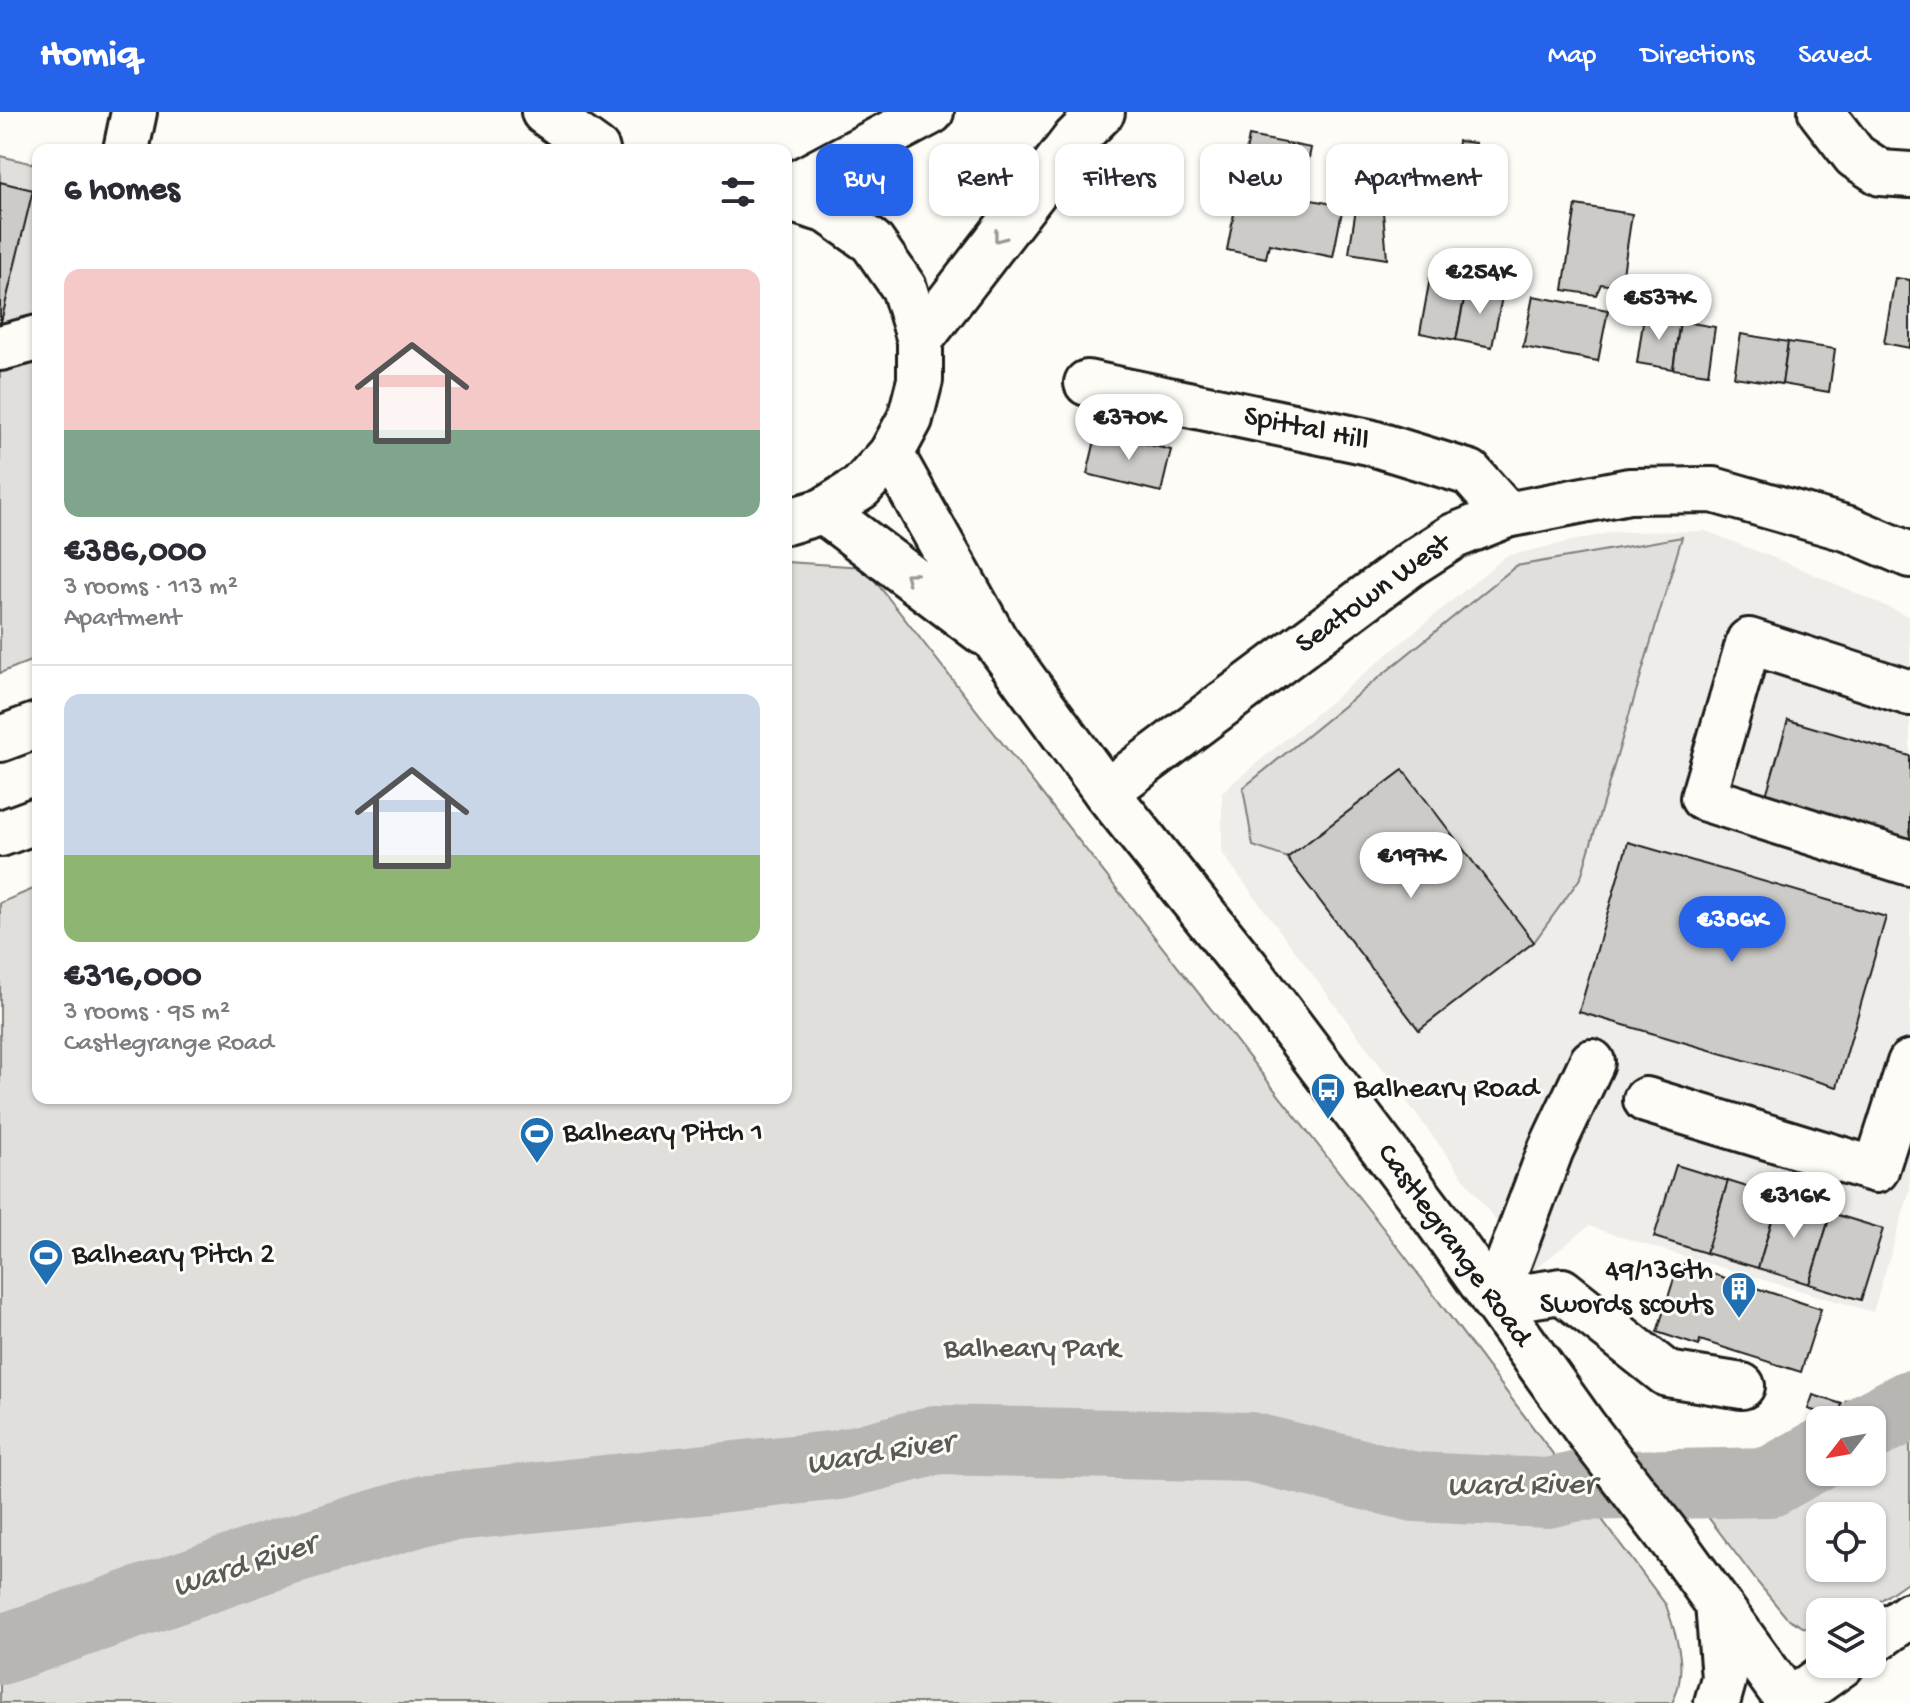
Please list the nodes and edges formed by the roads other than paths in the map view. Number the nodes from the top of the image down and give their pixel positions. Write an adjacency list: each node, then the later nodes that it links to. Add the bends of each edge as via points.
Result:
1 (134, 112): 7 (main road)
2 (531, 112): 8 (main road)
3 (544, 112): 9 (main road)
4 (931, 112): 11 (main road)
5 (1102, 112): 14 (main road, one-way to 14, via 1075,139)
6 (1821, 112): 10 (main road, via 1855,156 1881,173)
7 (127, 144)
8 (548, 144)
9 (589, 144)
10 (1910, 175)
11 (792, 186)
12 (792, 200): 14 (main road, via 828,211 872,242 904,288)
13 (32, 340): 15 (main road)
14 (920, 340): 17 (main road, via 920,380 910,419)
15 (0, 348)
16 (1087, 383): 18 (main road, Spittal Hill, via 1369,442 1470,473)
17 (891, 454): 19 (main road, via 861,487); 21 (main road, Castlegrange Road)
18 (1507, 515): 20 (main road, Seatown West, via 1629,491 1713,490 1849,529); 25 (main road, Seatown West, via 1454,536 1412,563)
19 (804, 516): 21 (main road, Castlegrange Road, one-way to 19)
20 (1910, 555)
21 (995, 640): 25 (main road, Castlegrange Road)
22 (1910, 693): 28 (main road, via 1749,641 1703,798)
23 (32, 727): 24 (main road)
24 (0, 739)
25 (1106, 792): 32 (main road, Castlegrange Road, via 1255,977)
26 (32, 822): 27 (main road)
27 (0, 834)
28 (1910, 863)
29 (1592, 1062): 32 (main road, via 1551,1149)
30 (1910, 1063): 31 (main road, via 1876,1170)
31 (1646, 1100)
32 (1494, 1301): 33 (main road, via 1562,1291 1667,1374); 34 (main road, Castlegrange Road)
33 (1742, 1386)
34 (1718, 1604): 38 (main road, via 1724,1678); 39 (main road, Castlegrange Road)
35 (1910, 1615): 36 (main road)
36 (1886, 1632)
37 (1823, 1678): 39 (main road)
38 (1717, 1703)
39 (1789, 1703)

